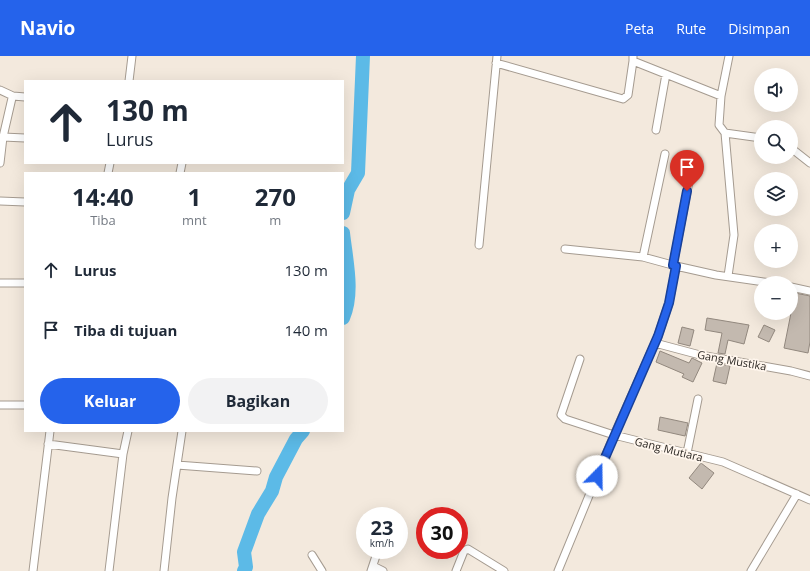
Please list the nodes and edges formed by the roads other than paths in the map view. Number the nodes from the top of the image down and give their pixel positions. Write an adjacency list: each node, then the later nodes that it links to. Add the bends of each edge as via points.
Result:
1 (132, 56): 6 (street)
2 (730, 56): 9 (street)
3 (633, 59): 4 (street, via 628,95 623,99); 5 (street)
4 (497, 60): 23 (street)
5 (666, 74): 9 (street); 11 (street)
6 (129, 80)
7 (0, 90): 8 (street)
8 (13, 96): 10 (street); 13 (street)
9 (721, 96): 12 (street, via 718,122)
10 (24, 97)
11 (656, 130)
12 (725, 133): 14 (street); 27 (street, via 734,235)
13 (3, 136): 15 (street); 19 (street)
14 (754, 137)
15 (24, 138)
16 (665, 154): 25 (street)
17 (798, 154): 20 (street)
18 (693, 161): 26 (street)
19 (0, 163)
20 (810, 163)
21 (0, 201): 22 (street)
22 (24, 202)
23 (479, 245)
24 (565, 249): 25 (street)
25 (643, 257): 26 (street)
26 (674, 266): 27 (street); 33 (street, via 666,315)
27 (728, 276): 28 (street)
28 (754, 280)
29 (0, 282): 30 (street)
30 (24, 283)
31 (798, 288): 32 (street)
32 (810, 291)
33 (655, 343): 35 (street, Gang Mustika, via 700,355); 42 (street)
34 (580, 359): 42 (street, Gang Mutiara, via 561,416 572,423)
35 (810, 376)
36 (698, 399): 45 (street)
37 (0, 405): 38 (street)
38 (24, 405)
39 (50, 432): 43 (street)
40 (128, 432): 44 (street)
41 (182, 432): 46 (street)
42 (614, 435): 45 (street, Gang Mutiara); 59 (street)
43 (48, 444): 44 (street); 52 (street)
44 (123, 454): 53 (street)
45 (687, 454): 48 (street, Gang Mutiara, via 724,462)
46 (177, 465): 47 (street); 54 (street)
47 (257, 472)
48 (797, 494): 49 (street, Gang Mutiara); 60 (street)
49 (810, 500)
50 (312, 555): 55 (street)
51 (372, 568): 56 (street)
52 (33, 571)
53 (109, 571)
54 (164, 571)
55 (322, 571)
56 (383, 571)
57 (456, 571): 58 (street, via 464,551 468,549)
58 (504, 571)
59 (558, 571)
60 (751, 571)

